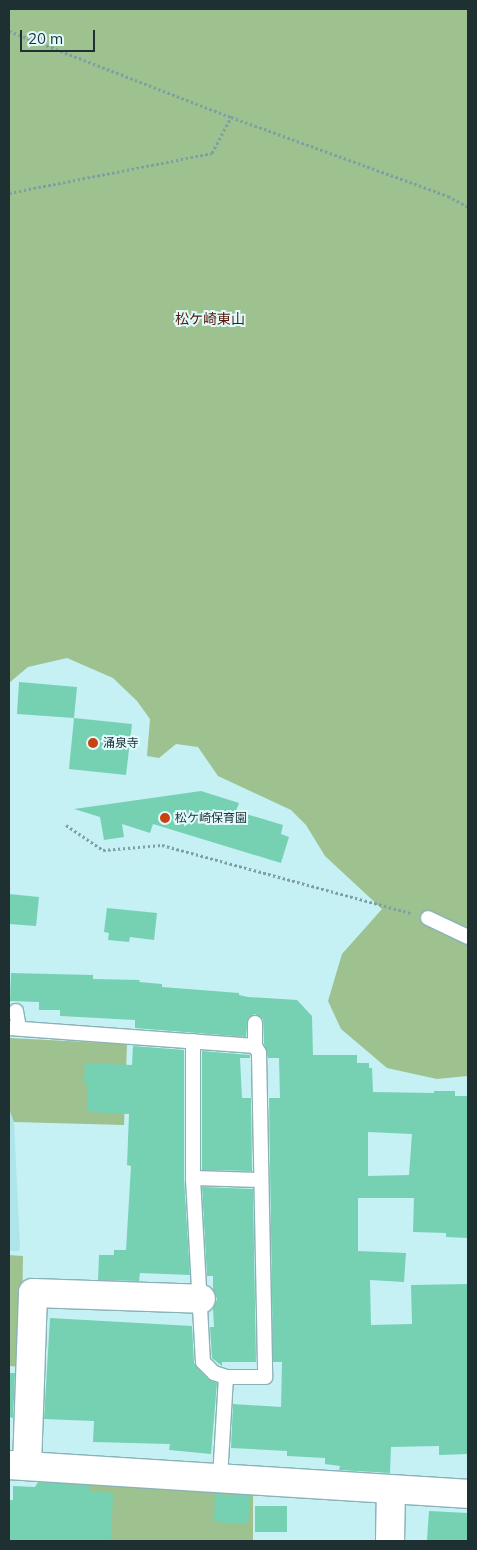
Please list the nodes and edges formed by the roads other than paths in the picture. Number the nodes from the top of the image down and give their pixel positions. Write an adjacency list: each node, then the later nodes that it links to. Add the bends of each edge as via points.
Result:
1 (428, 918): 2 (lane)
2 (468, 937)
3 (16, 1011): 5 (lane)
4 (255, 1022): 7 (lane)
5 (14, 1028): 6 (lane)
6 (193, 1041): 7 (lane); 8 (lane)
7 (255, 1046): 9 (lane, via 259,1052)
8 (193, 1178): 9 (lane); 10 (lane)
9 (260, 1180): 11 (lane, via 264,1378)
10 (201, 1299): 11 (lane, via 203,1362 214,1373); 12 (street, via 33,1293)
11 (226, 1378): 13 (lane)
12 (18, 1465): 13 (street)
13 (220, 1478): 14 (street)
14 (391, 1490): 15 (street); 16 (street)
15 (468, 1494)
16 (390, 1541)

